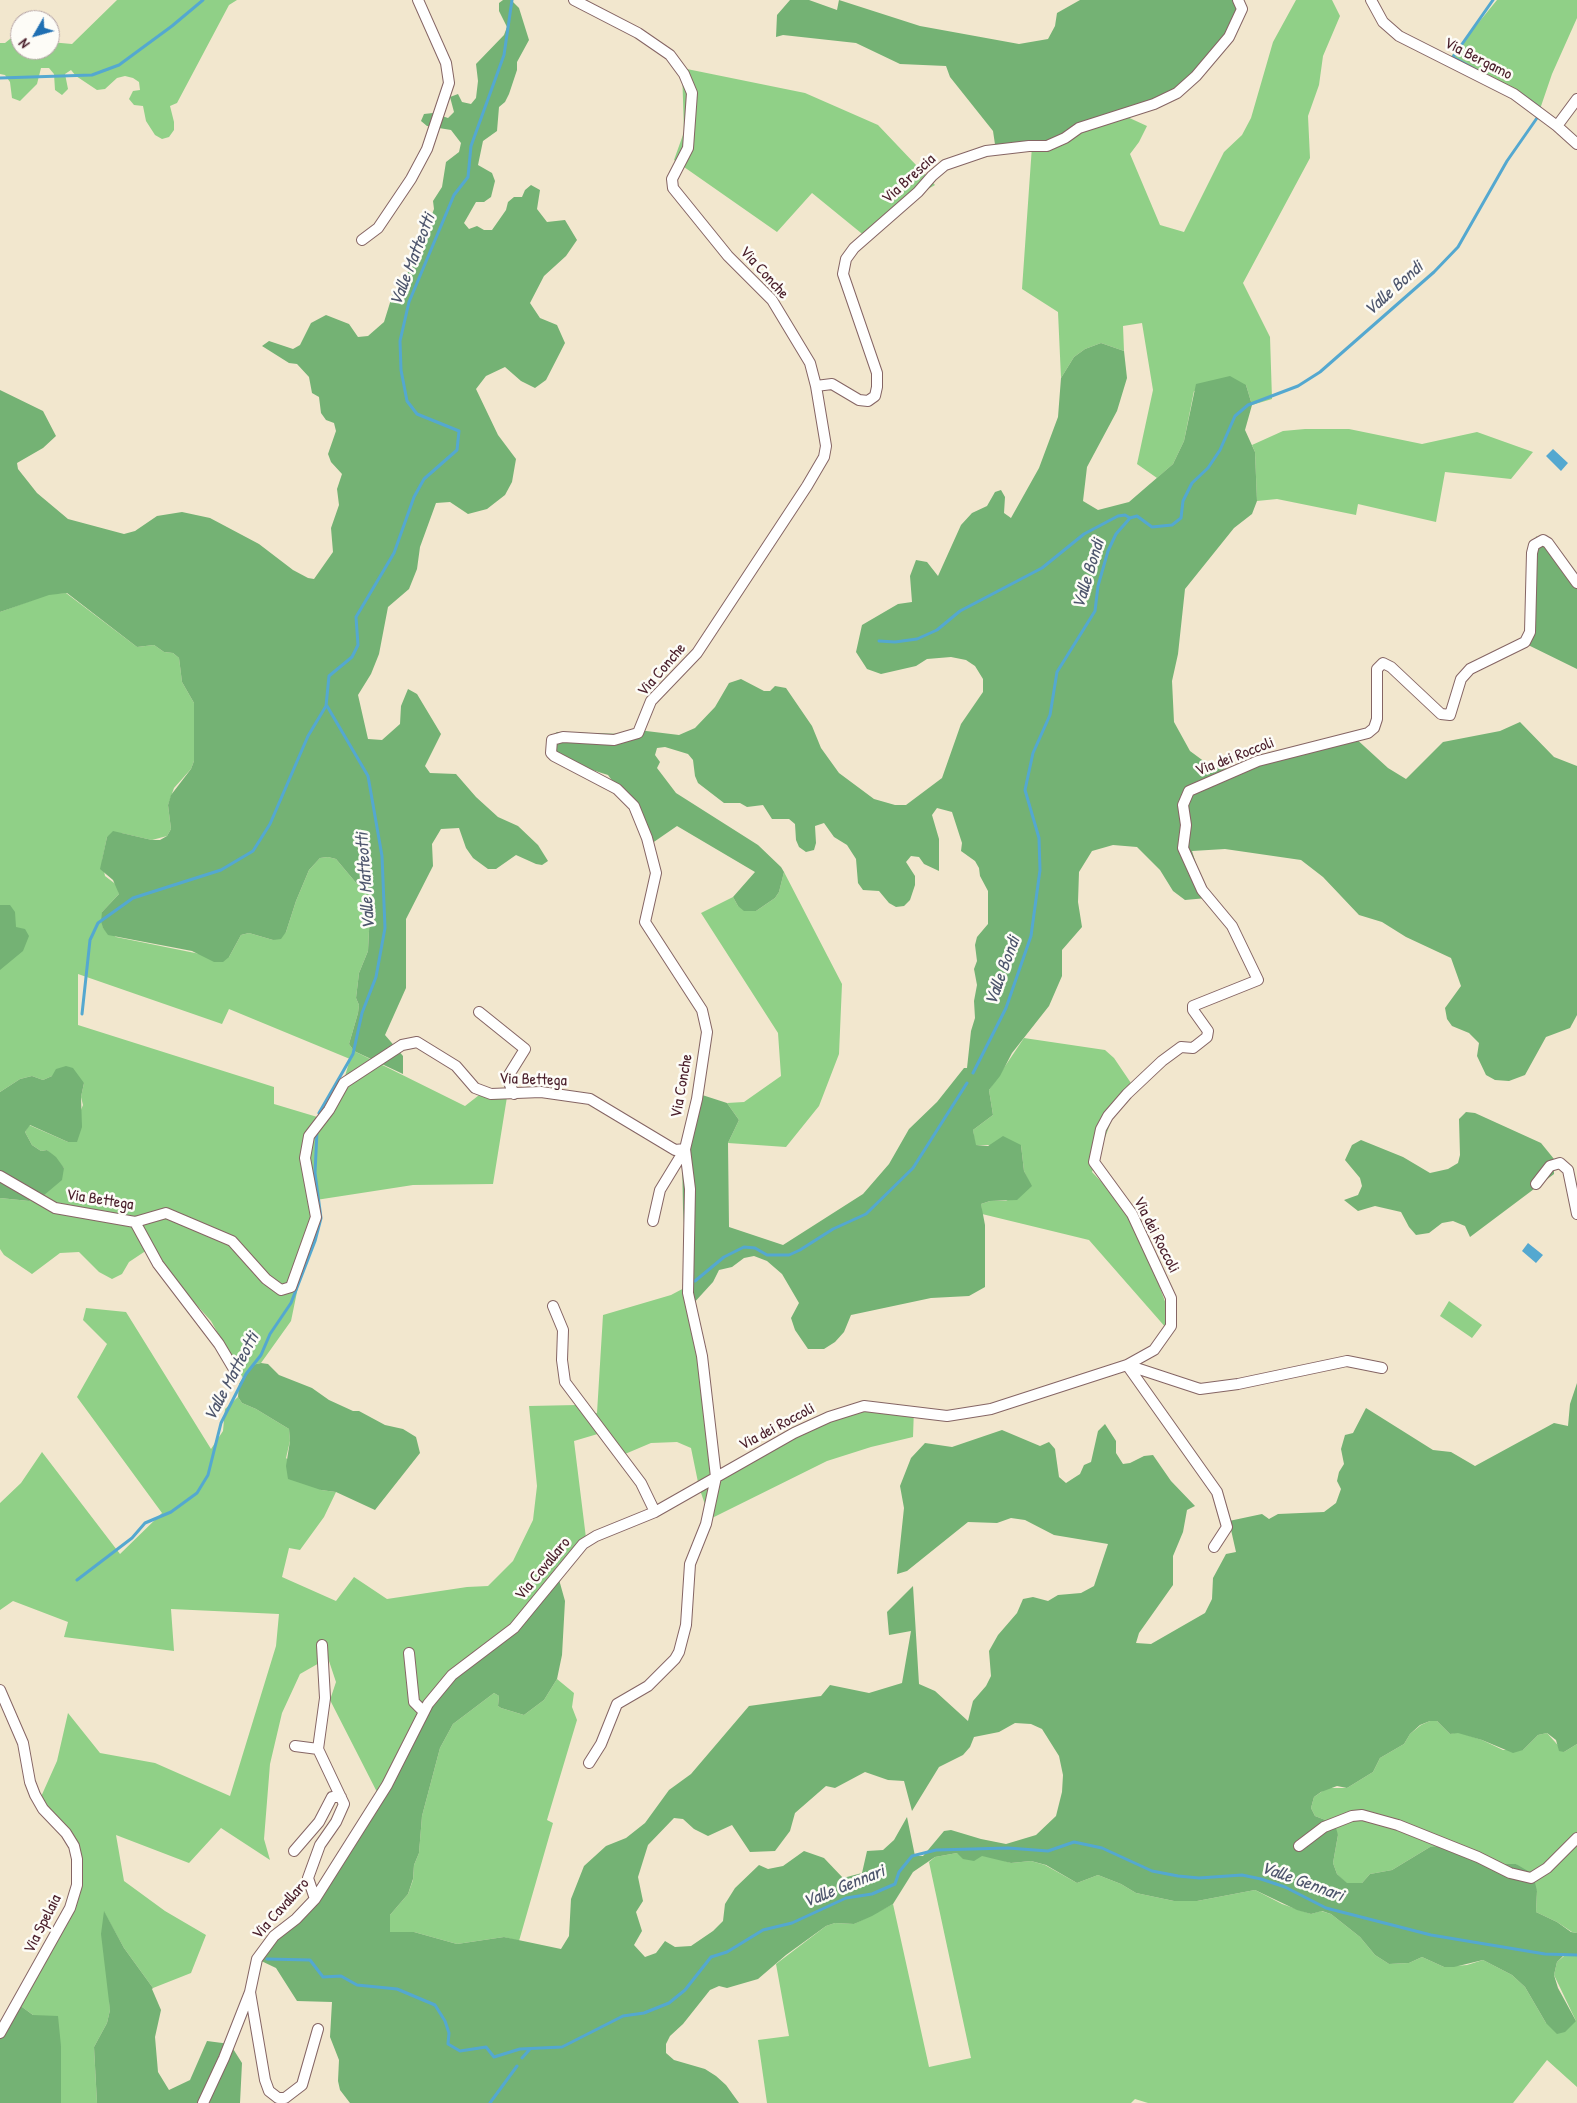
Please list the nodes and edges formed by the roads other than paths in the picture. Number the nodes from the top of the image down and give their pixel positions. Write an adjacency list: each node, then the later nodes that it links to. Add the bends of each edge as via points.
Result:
1 (418, 0): 8 (street, via 446,63 449,84 427,149 411,180 378,228)
2 (574, 0): 9 (street, Via Conche, via 638,33 670,55 684,74 692,93 688,148 672,179 673,188 728,256 772,300 810,363)
3 (1238, 0): 9 (street, Via Brescia, via 1242,9 1229,37 1177,93 1154,104 1079,128 1047,146 986,151 945,165 932,176 846,259 844,274 877,373 875,396 868,401 859,400 837,385)
4 (1371, 0): 6 (street, Via Bergamo, via 1383,22 1399,36 1514,94)
5 (1577, 99): 6 (street)
6 (1557, 126): 7 (street, Via Bergamo)
7 (1577, 144)
8 (362, 240)
9 (816, 386): 13 (street, Via Conche, via 826,446 824,457 697,653 651,700 638,733 614,740 562,737 552,740 551,753 554,756 617,789 634,806 647,838 656,872 644,922 702,1010 707,1032)
10 (1577, 583): 20 (street, Via dei Roccoli, via 1548,543 1543,540 1534,545 1530,632 1525,642 1470,669 1461,679 1450,715 1441,714 1382,663 1377,670 1377,719 1368,733 1258,761 1189,791 1183,804 1186,825 1182,848 1202,890 1232,926 1258,980 1193,1006 1208,1031 1207,1037 1193,1048 1181,1047 1162,1061 1127,1094 1101,1129 1094,1162 1132,1214 1171,1298 1171,1326 1154,1350)
11 (479, 1012): 12 (street, via 525,1049 507,1078)
12 (514, 1094): 13 (street, Via Bettega, via 541,1092 590,1099 675,1150); 18 (street, Via Bettega, via 491,1094 475,1088 456,1066 417,1042 402,1045 344,1083 309,1136 305,1158 316,1217 291,1287 280,1290 232,1241 166,1213)
13 (685, 1149): 17 (street, via 660,1190); 23 (street, Via Conche, via 690,1189 688,1294 702,1356)
14 (0, 1176): 18 (street, Via Bettega, via 55,1208)
15 (1536, 1184): 16 (street, via 1550,1166 1560,1163 1568,1170)
16 (1577, 1214)
17 (652, 1221)
18 (135, 1222): 22 (street, via 158,1264 219,1344)
19 (553, 1306): 24 (street, via 563,1330 565,1382 641,1483)
20 (1127, 1365): 21 (street, via 1200,1388 1238,1384 1347,1361); 23 (street, Via dei Roccoli, via 991,1409 947,1416 864,1406 794,1433); 25 (street, via 1217,1492 1227,1527)
21 (1382, 1368)
22 (235, 1371)
23 (716, 1477): 24 (street, Via Cavallaro); 32 (street, via 706,1524 690,1564 686,1626 679,1652 648,1686 617,1704 601,1744)
24 (655, 1512): 29 (street, Via Cavallaro, via 583,1544 514,1628 452,1675)
25 (1214, 1546)
26 (322, 1645): 31 (street, via 325,1698)
27 (409, 1652): 29 (street, via 414,1702)
28 (0, 1690): 40 (street, Via Spelaia, via 23,1743 35,1795 74,1846 77,1885 70,1908)
29 (424, 1712): 37 (street, Via Cavallaro, via 387,1785)
30 (295, 1746): 31 (street)
31 (318, 1749): 33 (street)
32 (589, 1763)
33 (341, 1797): 36 (street, via 332,1797 319,1822); 37 (street, via 344,1804 320,1845 308,1878)
34 (1577, 1838): 35 (street, via 1547,1868 1531,1878 1510,1873 1398,1825 1362,1815 1324,1827)
35 (1299, 1846)
36 (294, 1851)
37 (314, 1899): 38 (street, Via Cavallaro, via 274,1936 257,1959)
38 (250, 1992): 39 (street, Via Cavallaro, via 265,2080 269,2091 278,2098 285,2098 302,2085); 41 (street, Via Cavallaro)
39 (318, 2029)
40 (0, 2033)
41 (203, 2103)

